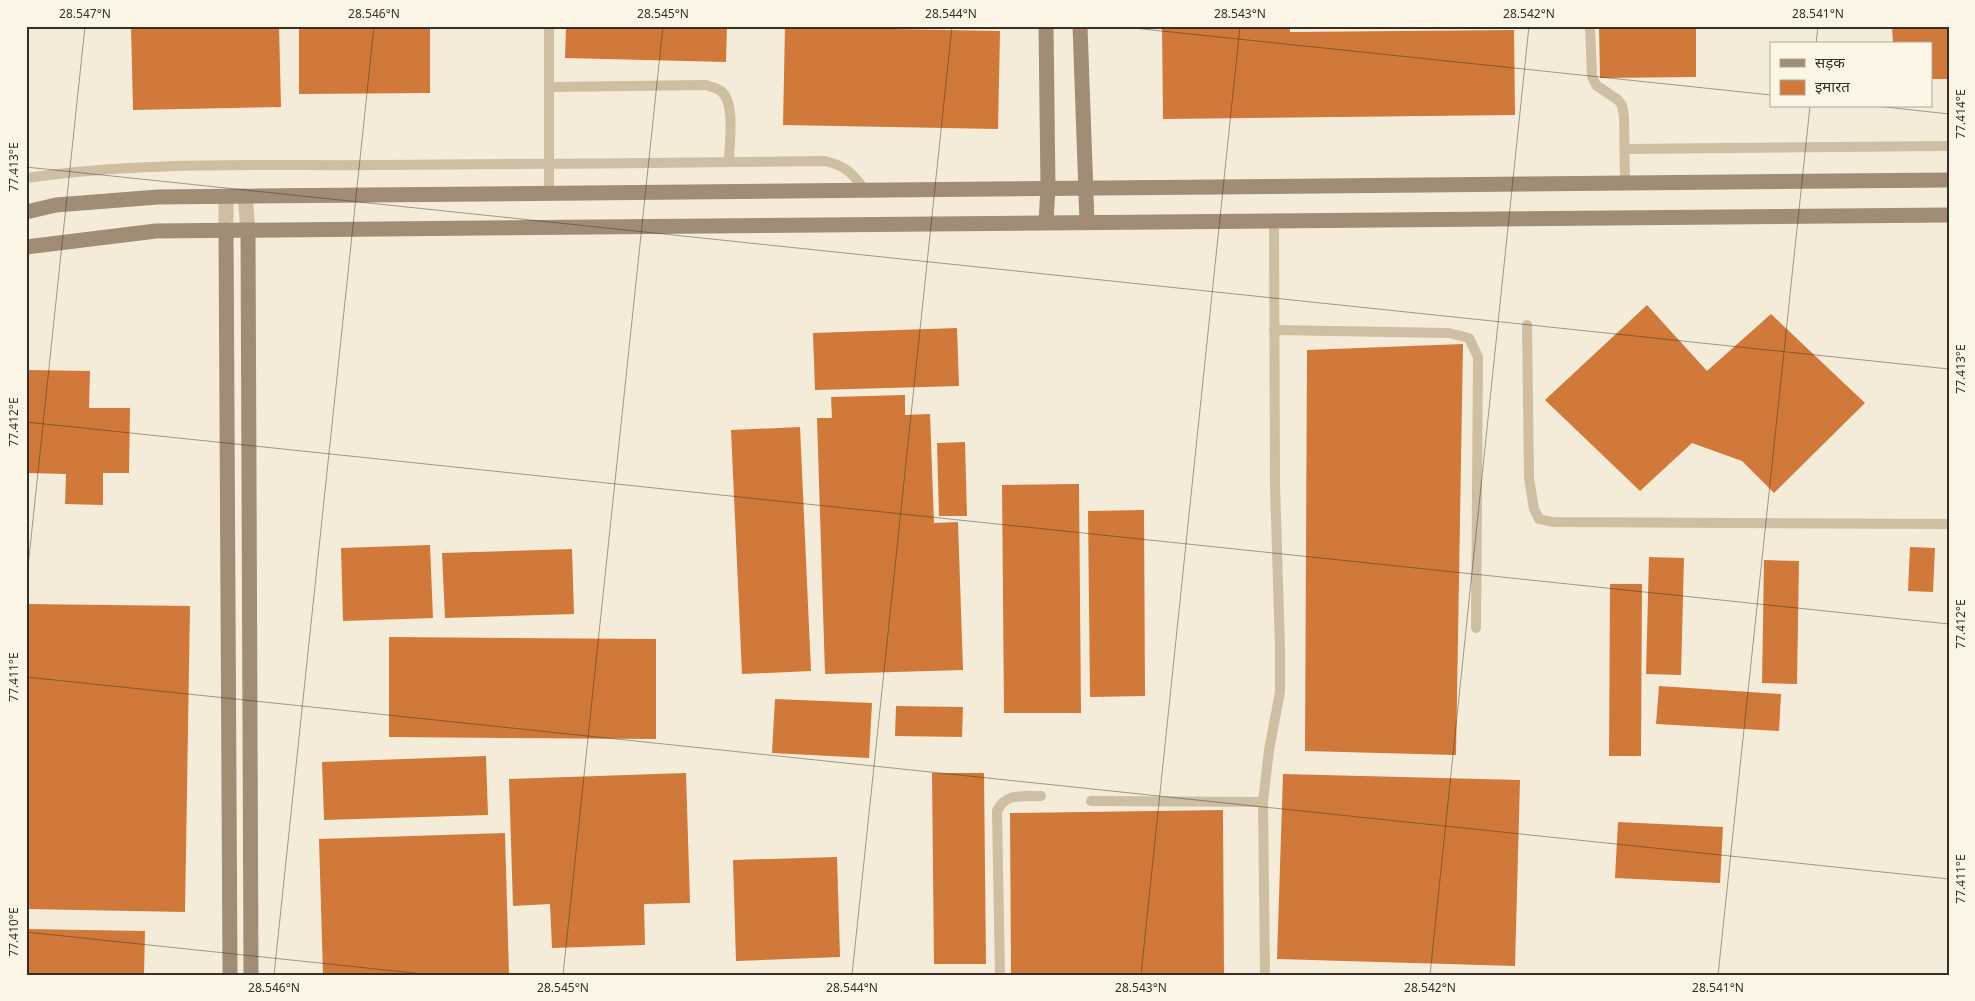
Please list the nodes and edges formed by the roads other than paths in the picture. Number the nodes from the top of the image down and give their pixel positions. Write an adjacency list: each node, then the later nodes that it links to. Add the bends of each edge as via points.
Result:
1 (549, 26): 5 (lane)
2 (1046, 26): 13 (street)
3 (1080, 26): 14 (street)
4 (1590, 26): 7 (lane, via 1592,76 1596,85 1612,94 1622,105)
5 (549, 88): 8 (lane, via 706,85 720,90 727,98 730,115); 9 (lane)
6 (1949, 146): 7 (lane)
7 (1625, 149): 12 (lane)
8 (728, 162): 9 (lane); 15 (lane, via 825,161 840,164)
9 (549, 165): 10 (lane, via 178,166); 16 (lane)
10 (26, 178)
11 (1949, 180): 12 (street)
12 (1625, 183): 14 (street)
13 (1048, 188): 14 (street); 15 (street); 22 (street)
14 (1085, 188): 23 (street)
15 (865, 190): 16 (street)
16 (549, 193): 18 (street)
17 (226, 196): 18 (street); 19 (street, via 158,197 56,205); 24 (street)
18 (245, 196): 25 (street)
19 (26, 212)
20 (1949, 215): 21 (street)
21 (1274, 221): 23 (street); 28 (lane)
22 (1046, 222): 23 (street); 25 (street)
23 (1087, 222)
24 (226, 230): 25 (street); 26 (street, via 156,230); 34 (street)
25 (248, 230): 35 (street)
26 (26, 247)
27 (1527, 326): 29 (lane, via 1529,478 1539,519 1552,522)
28 (1274, 330): 30 (lane, via 1449,332 1469,338 1478,357); 33 (lane, via 1280,692)
29 (1949, 524)
30 (1476, 628)
31 (1041, 796): 36 (lane, via 1008,798 997,811)
32 (1091, 801): 33 (lane)
33 (1263, 802): 37 (lane)
34 (230, 975)
35 (251, 975)
36 (1000, 975)
37 (1266, 975)

